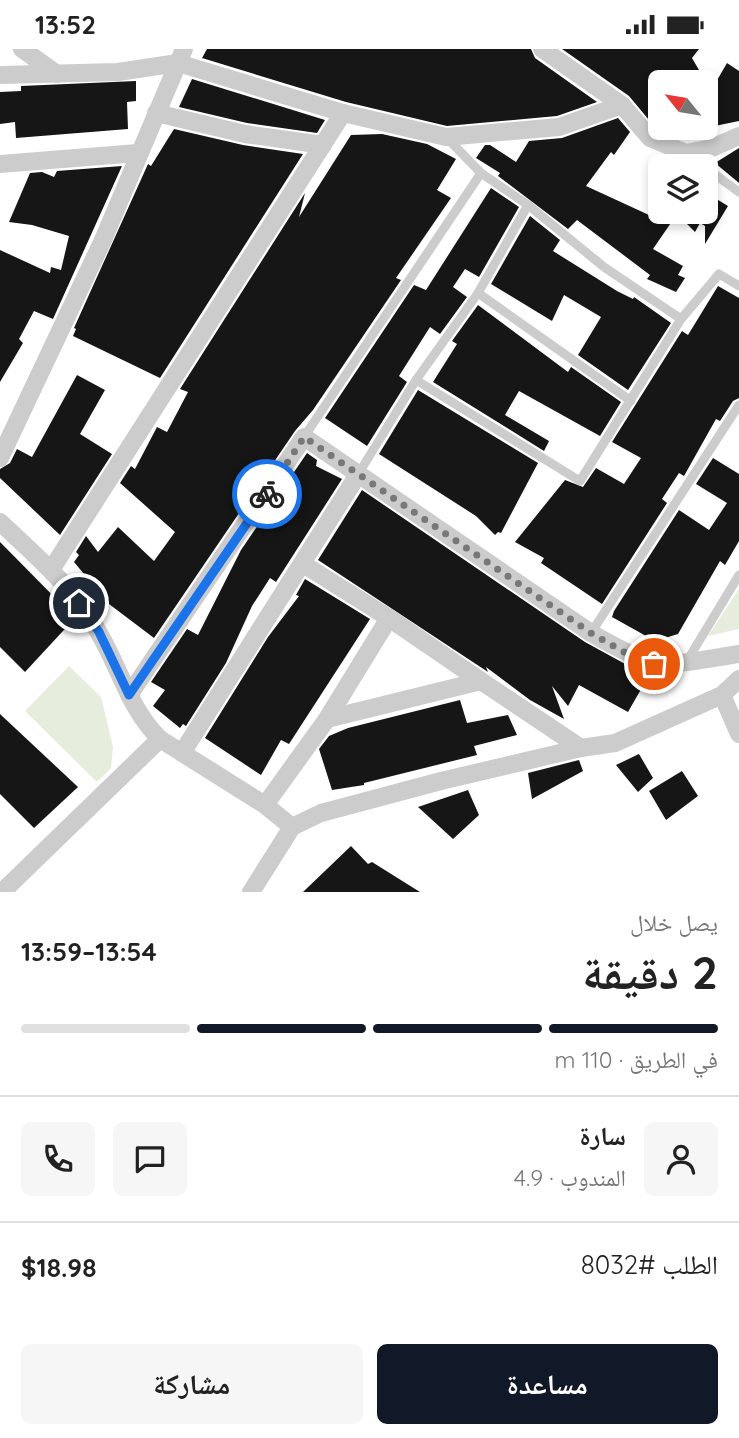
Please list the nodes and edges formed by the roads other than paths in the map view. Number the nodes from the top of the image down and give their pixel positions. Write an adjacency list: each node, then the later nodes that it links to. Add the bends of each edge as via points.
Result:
1 (22, 49): 4 (street)
2 (542, 49): 6 (street)
3 (181, 56): 4 (street, via 118,72); 7 (street); 8 (street)
4 (57, 74): 5 (street)
5 (0, 75)
6 (622, 105): 9 (street, via 559,127); 13 (street, via 650,138)
7 (156, 113): 11 (street, via 245,134); 12 (street)
8 (343, 113): 9 (street); 11 (street)
9 (446, 137): 15 (lane)
10 (739, 137): 13 (street)
11 (323, 145): 30 (street)
12 (138, 153): 14 (street); 26 (street, via 103,240)
13 (686, 153)
14 (0, 164)
15 (481, 173): 18 (lane); 25 (lane)
16 (718, 177): 17 (lane)
17 (739, 192)
18 (528, 205): 20 (lane); 21 (lane, via 604,267)
19 (739, 286): 21 (lane, via 719,274)
20 (478, 293): 22 (lane); 23 (lane)
21 (681, 319): 23 (lane)
22 (416, 380): 23 (lane, via 580,481); 27 (lane)
23 (631, 401)
24 (739, 405): 33 (lane)
25 (304, 437): 27 (street); 38 (street)
26 (0, 458)
27 (359, 473): 29 (street); 33 (street)
28 (0, 522): 30 (street)
29 (303, 564): 32 (street); 44 (street)
30 (51, 570): 38 (street, via 99,632)
31 (739, 575): 35 (lane)
32 (389, 618): 37 (street); 40 (street)
33 (591, 633): 35 (street, via 642,660)
34 (739, 654): 35 (street)
35 (687, 663)
36 (739, 679): 39 (street)
37 (481, 681): 40 (street); 43 (street)
38 (129, 695): 42 (street, via 145,725)
39 (722, 695): 41 (street); 43 (street, via 615,743)
40 (327, 719): 45 (street)
41 (739, 734)
42 (160, 739): 44 (street); 47 (street)
43 (581, 748): 46 (street, via 342,807)
44 (182, 753): 45 (street)
45 (265, 805): 46 (street)
46 (292, 827): 48 (street)
47 (2, 892)
48 (251, 892)

